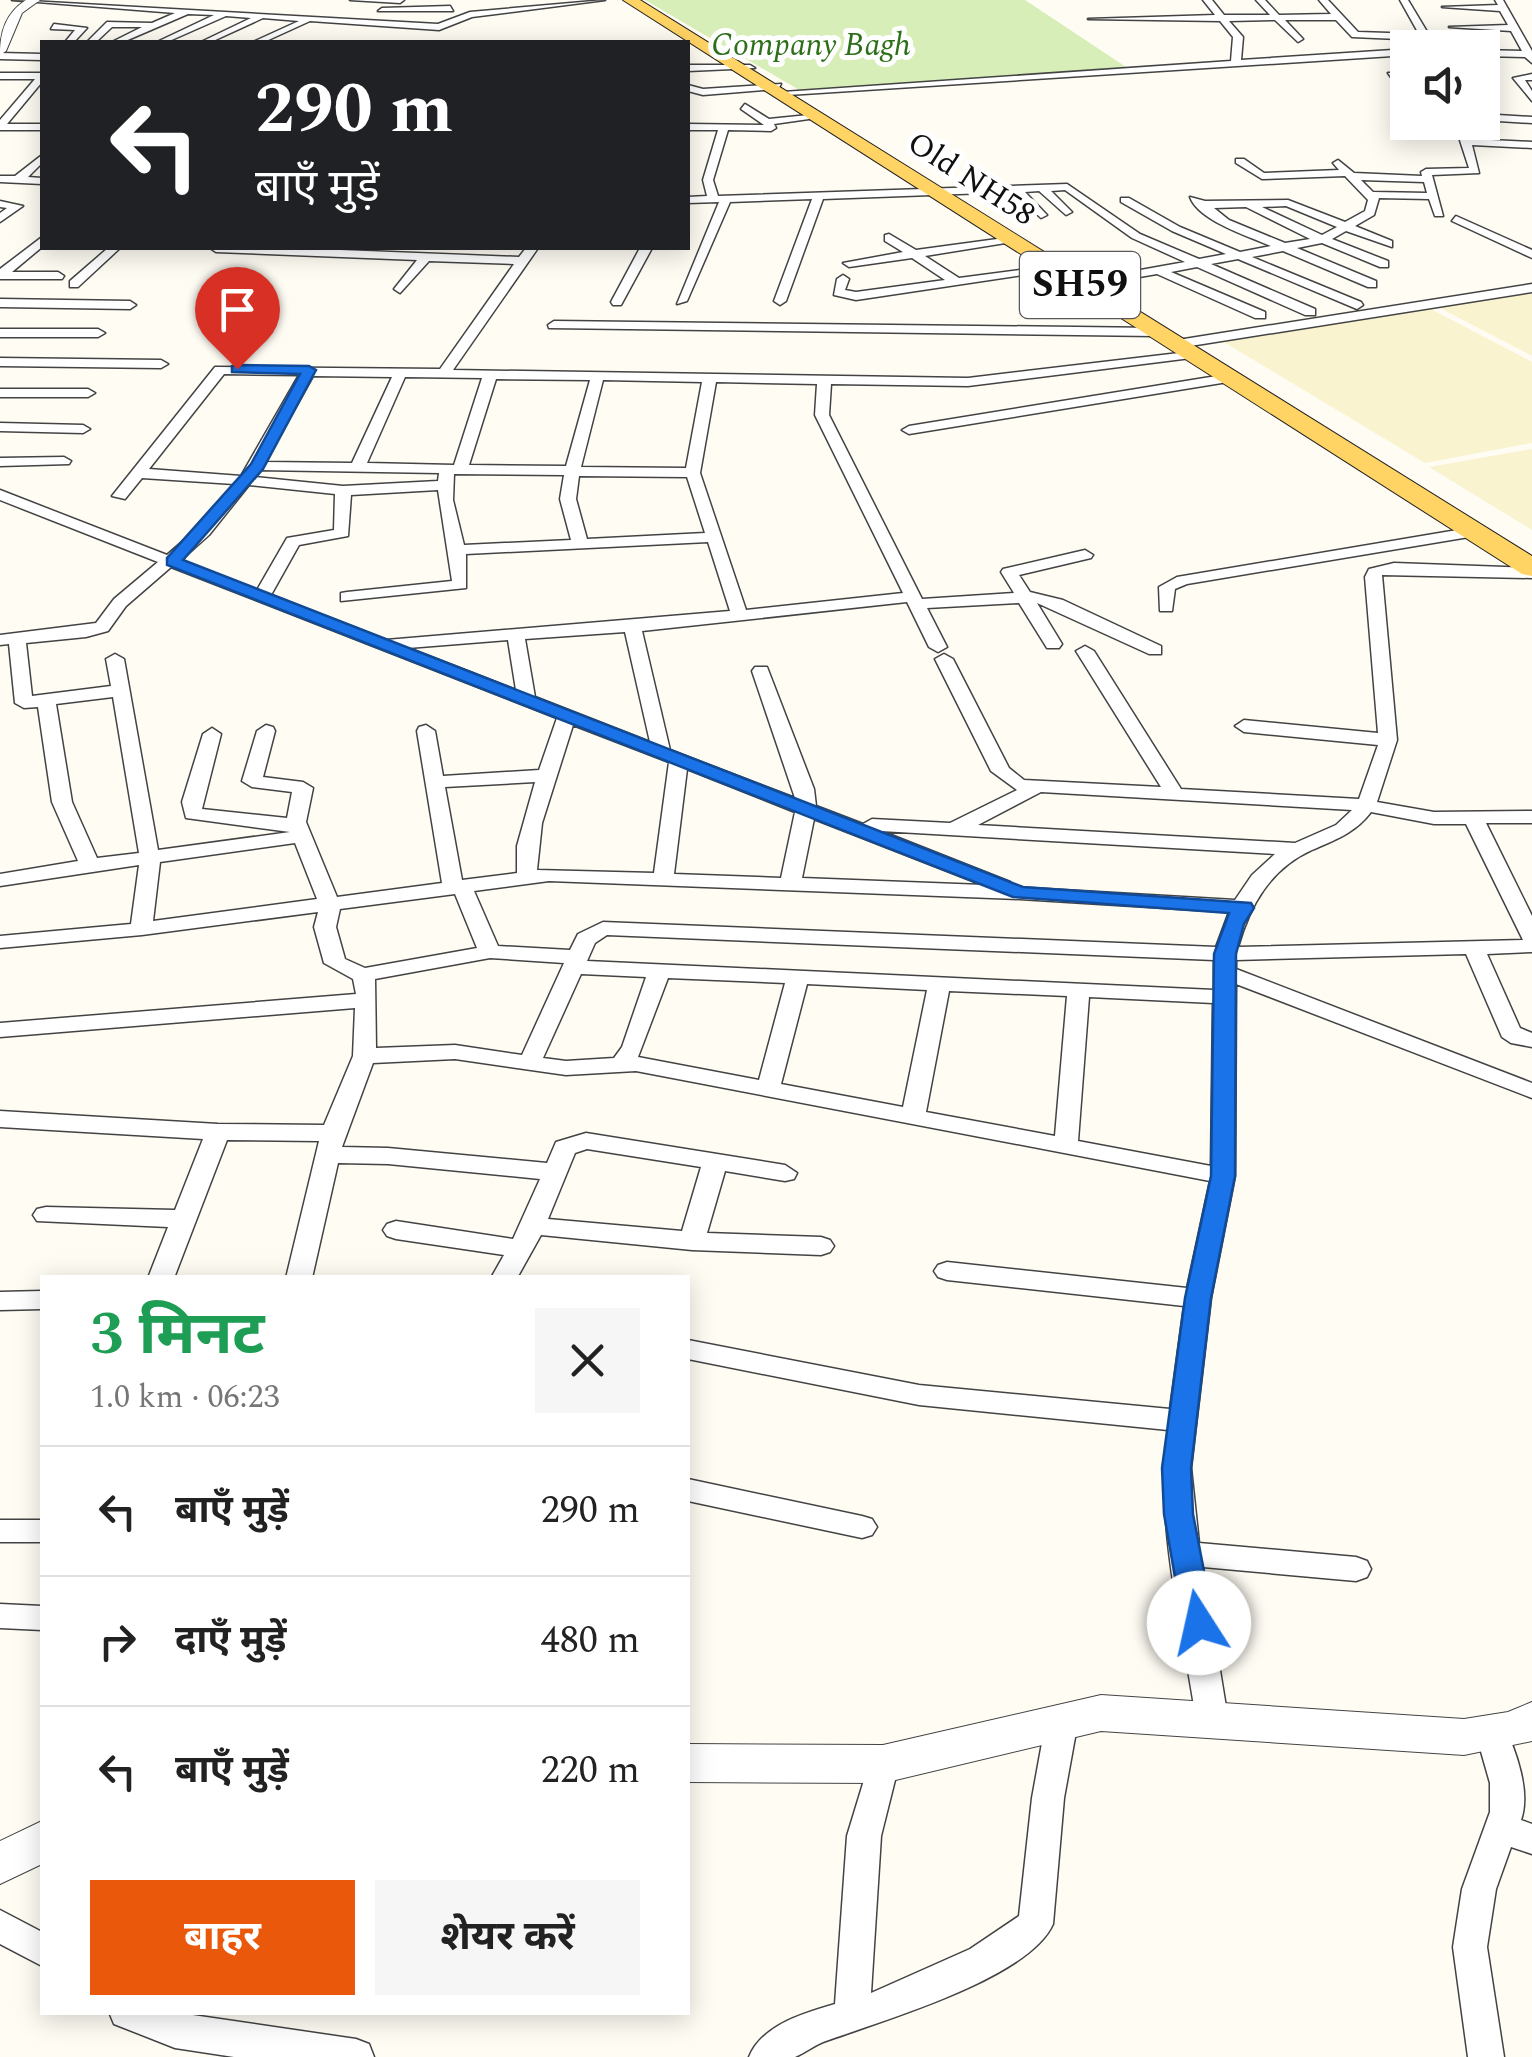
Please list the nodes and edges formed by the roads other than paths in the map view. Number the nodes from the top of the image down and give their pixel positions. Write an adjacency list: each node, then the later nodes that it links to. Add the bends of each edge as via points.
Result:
1 (33, 0): 14 (street); 39 (street)
2 (209, 0): 27 (street, via 266,12)
3 (354, 0): 4 (street)
4 (382, 0): 5 (street)
5 (405, 0): 6 (street); 21 (street)
6 (443, 0)
7 (601, 0): 32 (street)
8 (630, 0): 62 (main road, Old NH58 / SH59)
9 (639, 0): 62 (main road, Old NH58 / SH59)
10 (1206, 0): 30 (street)
11 (1260, 0): 28 (street)
12 (1323, 0): 29 (street)
13 (1404, 0): 38 (street)
14 (61, 2): 16 (street); 23 (street)
15 (1501, 4): 17 (street); 35 (street)
16 (123, 5): 20 (street); 25 (street)
17 (1446, 7)
18 (450, 9): 26 (street)
19 (0, 10): 39 (street)
20 (189, 10): 24 (street); 33 (street)
21 (398, 10): 22 (street); 26 (street, via 394,19)
22 (348, 11)
23 (46, 12)
24 (225, 13): 27 (street); 43 (street)
25 (102, 15)
26 (424, 15): 32 (street)
27 (261, 16): 31 (street); 45 (street)
28 (1276, 17): 29 (street); 30 (street); 46 (street)
29 (1336, 17): 44 (street, via 1358,36)
30 (1222, 18): 42 (street, via 1089,14); 60 (street, via 1238,36)
31 (309, 19): 34 (street); 52 (street)
32 (456, 20): 34 (street, via 443,27)
33 (155, 25): 48 (street, via 110,24); 49 (street)
34 (391, 25): 40 (street, via 385,35)
35 (1516, 25): 36 (street); 41 (street); 53 (street)
36 (1454, 26)
37 (54, 27): 47 (street, via 83,28)
38 (1421, 30)
39 (7, 31): 54 (street); 57 (street)
40 (333, 31)
41 (1532, 31)
42 (1101, 33)
43 (179, 34): 45 (street); 50 (street)
44 (1390, 36)
45 (217, 37): 51 (street)
46 (1298, 39)
47 (72, 40)
48 (93, 40)
49 (121, 40)
50 (166, 40)
51 (210, 40)
52 (264, 40)
53 (1528, 42): 58 (street)
54 (24, 43)
55 (1500, 54): 58 (street)
56 (1390, 55): 60 (street)
57 (40, 56)
58 (1531, 56)
59 (40, 59): 64 (street)
60 (1236, 62): 68 (street)
61 (690, 68): 62 (street)
62 (746, 68): 68 (main road, Old NH58 / SH59)
63 (0, 76): 64 (street)
64 (22, 76): 65 (street)
65 (40, 77)
66 (1532, 77): 70 (street, via 1518,78)
67 (40, 79): 76 (street)
68 (779, 88): 69 (street); 72 (main road, Old NH58 / SH59)
69 (690, 91)
70 (1532, 98)
71 (746, 107): 75 (street)
72 (818, 114): 75 (street); 93 (main road, Old NH58 / SH59)
73 (1500, 117): 74 (street)
74 (1528, 120): 80 (street)
75 (767, 122): 79 (street, via 773,128)
76 (0, 126): 77 (street)
77 (40, 127)
78 (690, 127): 79 (street)
79 (724, 128): 97 (street, via 708,180)
80 (1532, 133)
81 (0, 138): 83 (street)
82 (1464, 142): 84 (street); 88 (street, via 1474,172 1429,172)
83 (35, 143)
84 (1532, 145)
85 (40, 159): 89 (street)
86 (1240, 161): 87 (street, via 1262,176)
87 (1346, 170): 88 (street); 94 (street)
88 (1425, 180): 95 (street)
89 (7, 181): 90 (street)
90 (40, 181)
91 (1040, 187): 92 (street); 102 (street); 125 (street, via 1071,188 1117,225)
92 (1015, 188): 93 (street); 104 (street)
93 (941, 192): 96 (street); 110 (main road, Old NH58 / SH59); 135 (main road, Old NH58 / SH59)
94 (1372, 195): 95 (street); 107 (street, via 1370,213)
95 (1433, 196): 103 (street)
96 (818, 197): 97 (street); 140 (street)
97 (720, 199): 98 (street); 139 (street)
98 (690, 200)
99 (1125, 200): 121 (street)
100 (1246, 203): 107 (street, via 1288,203); 109 (street); 113 (street, via 1196,202)
101 (0, 204): 106 (street, via 17,206)
102 (1066, 212)
103 (1439, 214)
104 (1041, 215)
105 (1456, 218): 120 (street)
106 (0, 219)
107 (1347, 228): 109 (street); 112 (street)
108 (889, 238): 119 (street)
109 (1322, 240): 113 (street); 126 (street)
110 (1012, 241): 119 (street); 128 (main road, Old NH58 / SH59)
111 (40, 243): 130 (street)
112 (1388, 244)
113 (1284, 249): 121 (street); 136 (street)
114 (112, 250): 134 (street)
115 (267, 250): 118 (street)
116 (530, 250): 123 (street)
117 (645, 250): 142 (street)
118 (368, 254): 122 (street); 127 (street)
119 (913, 254): 124 (street); 133 (street)
120 (1532, 254)
121 (1240, 256): 125 (street); 144 (street)
122 (426, 257): 123 (street); 138 (street)
123 (522, 261): 156 (street)
124 (850, 263)
125 (1200, 264): 129 (street); 145 (street)
126 (1384, 264)
127 (356, 268)
128 (1057, 269): 133 (street); 135 (main road, Old NH58 / SH59)
129 (1160, 270): 135 (street); 146 (street)
130 (0, 275): 131 (street)
131 (58, 276)
132 (843, 279): 133 (street, via 838,292 850,296)
133 (958, 283)
134 (74, 284)
135 (1083, 284): 148 (main road, Old NH58 / SH59); 151 (main road, Old NH58 / SH59)
136 (1372, 284)
137 (1532, 288): 151 (street)
138 (400, 290)
139 (681, 301)
140 (780, 301)
141 (0, 302): 143 (street)
142 (617, 302)
143 (130, 305)
144 (1357, 305)
145 (1310, 312)
146 (1260, 315)
147 (554, 325): 148 (street)
148 (1156, 332): 151 (main road, Old NH58 / SH59)
149 (98, 333): 150 (street)
150 (0, 334)
151 (1187, 348): 160 (street, via 988,382); 161 (main road, Old NH58 / SH59); 186 (main road, Old NH58 / SH59)
152 (0, 362): 153 (street)
153 (161, 364)
154 (309, 370): 155 (street); 169 (street); 172 (street, via 216,372)
155 (402, 371): 156 (street); 170 (street)
156 (445, 372): 157 (street)
157 (492, 373): 158 (street); 174 (street)
158 (598, 374): 159 (street); 171 (street)
159 (710, 376): 160 (street); 173 (street)
160 (824, 378): 192 (street, via 822,414)
161 (1230, 378): 166 (street); 181 (main road, Old NH58 / SH59)
162 (0, 393): 163 (street)
163 (88, 393)
164 (0, 427): 165 (street)
165 (83, 429)
166 (909, 430)
167 (0, 462): 168 (street)
168 (64, 462)
169 (257, 466): 170 (street); 175 (street)
170 (358, 467): 174 (street)
171 (572, 471): 173 (street); 174 (street); 183 (street, via 568,499)
172 (139, 473): 175 (street); 178 (street)
173 (692, 473): 182 (street)
174 (451, 475): 176 (street); 184 (street)
175 (246, 479): 176 (street); 187 (street)
176 (344, 491): 189 (street, via 342,534 296,538)
177 (0, 495): 180 (street)
178 (120, 496)
179 (0, 514): 180 (street)
180 (51, 515): 187 (street)
181 (1474, 532): 188 (main road, Old NH58 / SH59); 193 (street, via 1183,580 1167,587)
182 (714, 538): 183 (street); 194 (street)
183 (580, 542): 184 (street)
184 (459, 550): 190 (street, via 462,583 456,588)
185 (1085, 555): 191 (street, via 1011,568)
186 (1532, 560)
187 (172, 562): 189 (street); 197 (street, via 110,612 98,630)
188 (1532, 570): 214 (street, via 1376,572)
189 (262, 596): 198 (street)
190 (347, 596)
191 (1024, 596): 192 (street); 199 (street); 200 (street)
192 (913, 601): 194 (street); 218 (street, via 1000,771 1013,782)
193 (1166, 607)
194 (740, 616): 195 (street)
195 (632, 626): 196 (street); 215 (street)
196 (516, 634): 198 (street); 205 (street)
197 (8, 639): 207 (street)
198 (380, 644): 205 (street)
199 (1052, 644)
200 (1155, 650)
201 (1085, 651): 219 (street)
202 (115, 659): 204 (street)
203 (761, 671): 221 (street, via 800,773)
204 (121, 690): 206 (street); 228 (street)
205 (526, 699): 209 (street)
206 (46, 701): 207 (street); 229 (street, via 62,802)
207 (24, 703): 208 (street)
208 (0, 706)
209 (567, 714): 215 (street); 216 (street)
210 (1244, 726): 214 (street)
211 (266, 731): 225 (street, via 252,781 303,788)
212 (426, 731): 217 (street)
213 (212, 734): 225 (street, via 193,814)
214 (1388, 740): 220 (street)
215 (670, 754): 221 (street); 232 (street)
216 (548, 775): 217 (street); 230 (street, via 524,866)
217 (437, 782): 234 (street)
218 (1038, 786): 219 (street); 226 (street)
219 (1173, 791): 220 (street)
220 (1364, 806): 223 (street); 227 (street, via 1352,823)
221 (806, 808): 224 (street); 233 (street)
222 (1532, 817): 223 (street)
223 (1472, 818): 236 (street)
224 (850, 823): 226 (street); 235 (street)
225 (301, 831): 228 (street, via 208,852); 237 (street)
226 (950, 831): 227 (street)
227 (1298, 849): 238 (street, via 1267,870)
228 (150, 855): 229 (street); 239 (street)
229 (89, 864): 231 (street)
230 (528, 876): 232 (street); 234 (street)
231 (0, 880)
232 (663, 882): 233 (street)
233 (790, 886): 235 (street)
234 (458, 888): 237 (street); 244 (street)
235 (1020, 893): 238 (street)
236 (1524, 901): 240 (street)
237 (330, 906): 239 (street); 247 (street, via 325,928 335,964)
238 (1243, 908): 246 (street)
239 (142, 929): 241 (street)
240 (1532, 936)
241 (0, 942)
242 (1532, 946): 243 (street)
243 (1474, 948): 246 (street); 255 (street, via 1510,1032)
244 (490, 952): 245 (street); 247 (street)
245 (575, 962): 246 (street, via 590,934 614,927); 248 (street); 257 (street)
246 (1225, 963): 252 (street); 260 (street)
247 (363, 974): 253 (street)
248 (658, 974): 249 (street); 258 (street)
249 (797, 980): 250 (street); 259 (street)
250 (939, 986): 251 (street); 261 (street)
251 (1078, 991): 252 (street); 265 (street)
252 (1225, 997): 269 (street)
253 (366, 1000): 254 (street); 256 (street)
254 (0, 1030)
255 (1532, 1040)
256 (364, 1056): 257 (street, via 455,1052); 264 (street)
257 (530, 1062): 258 (street, via 566,1068)
258 (623, 1062): 259 (street)
259 (768, 1089): 261 (street)
260 (1532, 1091)
261 (913, 1117): 265 (street)
262 (0, 1119): 263 (street)
263 (218, 1132): 264 (street); 271 (street)
264 (330, 1144): 267 (street); 278 (street)
265 (1066, 1146): 269 (street)
266 (715, 1162): 267 (street, via 576,1141 564,1148); 268 (street); 274 (street)
267 (554, 1172): 273 (street)
268 (786, 1173)
269 (1223, 1176): 280 (street)
270 (46, 1214): 271 (street)
271 (184, 1219): 277 (street)
272 (396, 1230): 273 (street)
273 (526, 1237): 274 (street); 279 (street)
274 (692, 1240): 275 (street)
275 (821, 1246)
276 (947, 1271): 280 (street)
277 (162, 1275)
278 (300, 1275)
279 (506, 1275)
280 (1198, 1298): 284 (street)
281 (40, 1300): 282 (street)
282 (0, 1301)
283 (690, 1350): 284 (street, via 919,1395)
284 (1183, 1421): 289 (street, via 1178,1514)
285 (690, 1490): 286 (street)
286 (862, 1527)
287 (0, 1531): 288 (street)
288 (40, 1532)
289 (1186, 1554): 290 (street); 293 (street)
290 (1356, 1569)
291 (0, 1616): 292 (street)
292 (40, 1618)
293 (1212, 1718): 295 (street, via 1102,1713); 296 (street)
294 (1532, 1720): 296 (street)
295 (1062, 1721): 298 (street); 305 (street, via 1036,1924 976,1962)
296 (1492, 1734): 299 (street)
297 (690, 1763): 298 (street)
298 (883, 1764): 305 (street, via 864,1836)
299 (1518, 1834): 308 (street, via 1491,1854 1472,1919)
300 (40, 1842): 301 (street)
301 (0, 1864)
302 (0, 1926): 303 (street)
303 (40, 1949)
304 (134, 2015): 306 (street, via 175,2032)
305 (852, 2016): 307 (street, via 797,2034)
306 (343, 2056)
307 (767, 2057)
308 (1486, 2057)

